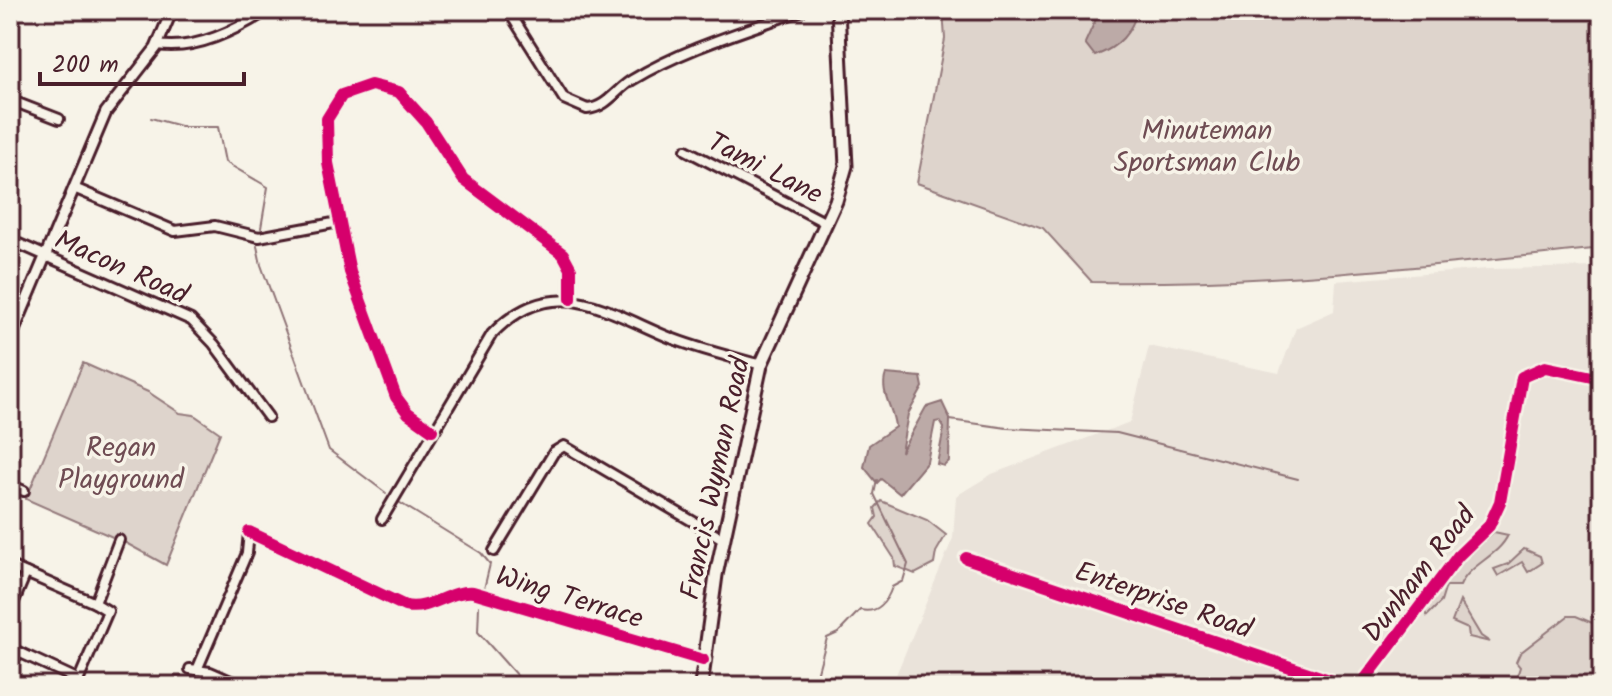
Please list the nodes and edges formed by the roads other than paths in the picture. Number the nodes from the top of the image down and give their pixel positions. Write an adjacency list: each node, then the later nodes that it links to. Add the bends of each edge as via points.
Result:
1 (172, 10): 6 (street)
2 (268, 10): 6 (street, via 227,34 172,47)
3 (508, 10): 4 (street, via 564,99 587,109 603,105 631,80 676,56)
4 (803, 10)
5 (838, 10): 12 (main road, Francis Wyman Road, via 847,153)
6 (158, 45): 10 (street, via 106,112)
7 (10, 100): 8 (street)
8 (59, 119)
9 (686, 150): 12 (street, Tami Lane)
10 (74, 188): 11 (street, via 175,231 215,226 259,237); 14 (street)
11 (339, 222): 15 (street, via 327,119 347,92 365,85 387,87 412,105 470,186 563,254 571,269); 21 (street, via 354,287 394,392 408,413)
12 (826, 223): 18 (main road, Francis Wyman Road)
13 (10, 240): 14 (street, Macon Road)
14 (46, 256): 16 (street); 20 (street, Macon Road, via 191,320)
15 (571, 299): 18 (street, via 608,309 683,343); 21 (street, via 531,309 499,327)
16 (13, 326): 17 (street)
17 (10, 340)
18 (761, 365): 25 (main road, Francis Wyman Road)
19 (1602, 379): 39 (street, Dunham Road, via 1545,367 1522,377 1493,521 1458,556)
20 (268, 417)
21 (432, 430): 24 (street)
22 (10, 485): 23 (street)
23 (24, 491)
24 (382, 519)
25 (723, 539): 27 (street, via 564,446 554,452); 34 (main road, Francis Wyman Road)
26 (119, 540): 31 (street)
27 (494, 551)
28 (966, 558): 38 (street, Enterprise Road)
29 (10, 566): 30 (street)
30 (26, 573): 31 (street); 32 (street)
31 (95, 603): 35 (street, via 108,611)
32 (10, 611)
33 (10, 648): 35 (street)
34 (703, 660): 36 (street, Wing Terrace, via 473,592 424,607 405,606 249,532 247,553 194,670); 37 (main road, Francis Wyman Road)
35 (78, 683)
36 (242, 686)
37 (701, 686)
38 (1347, 686)
39 (1360, 686)

